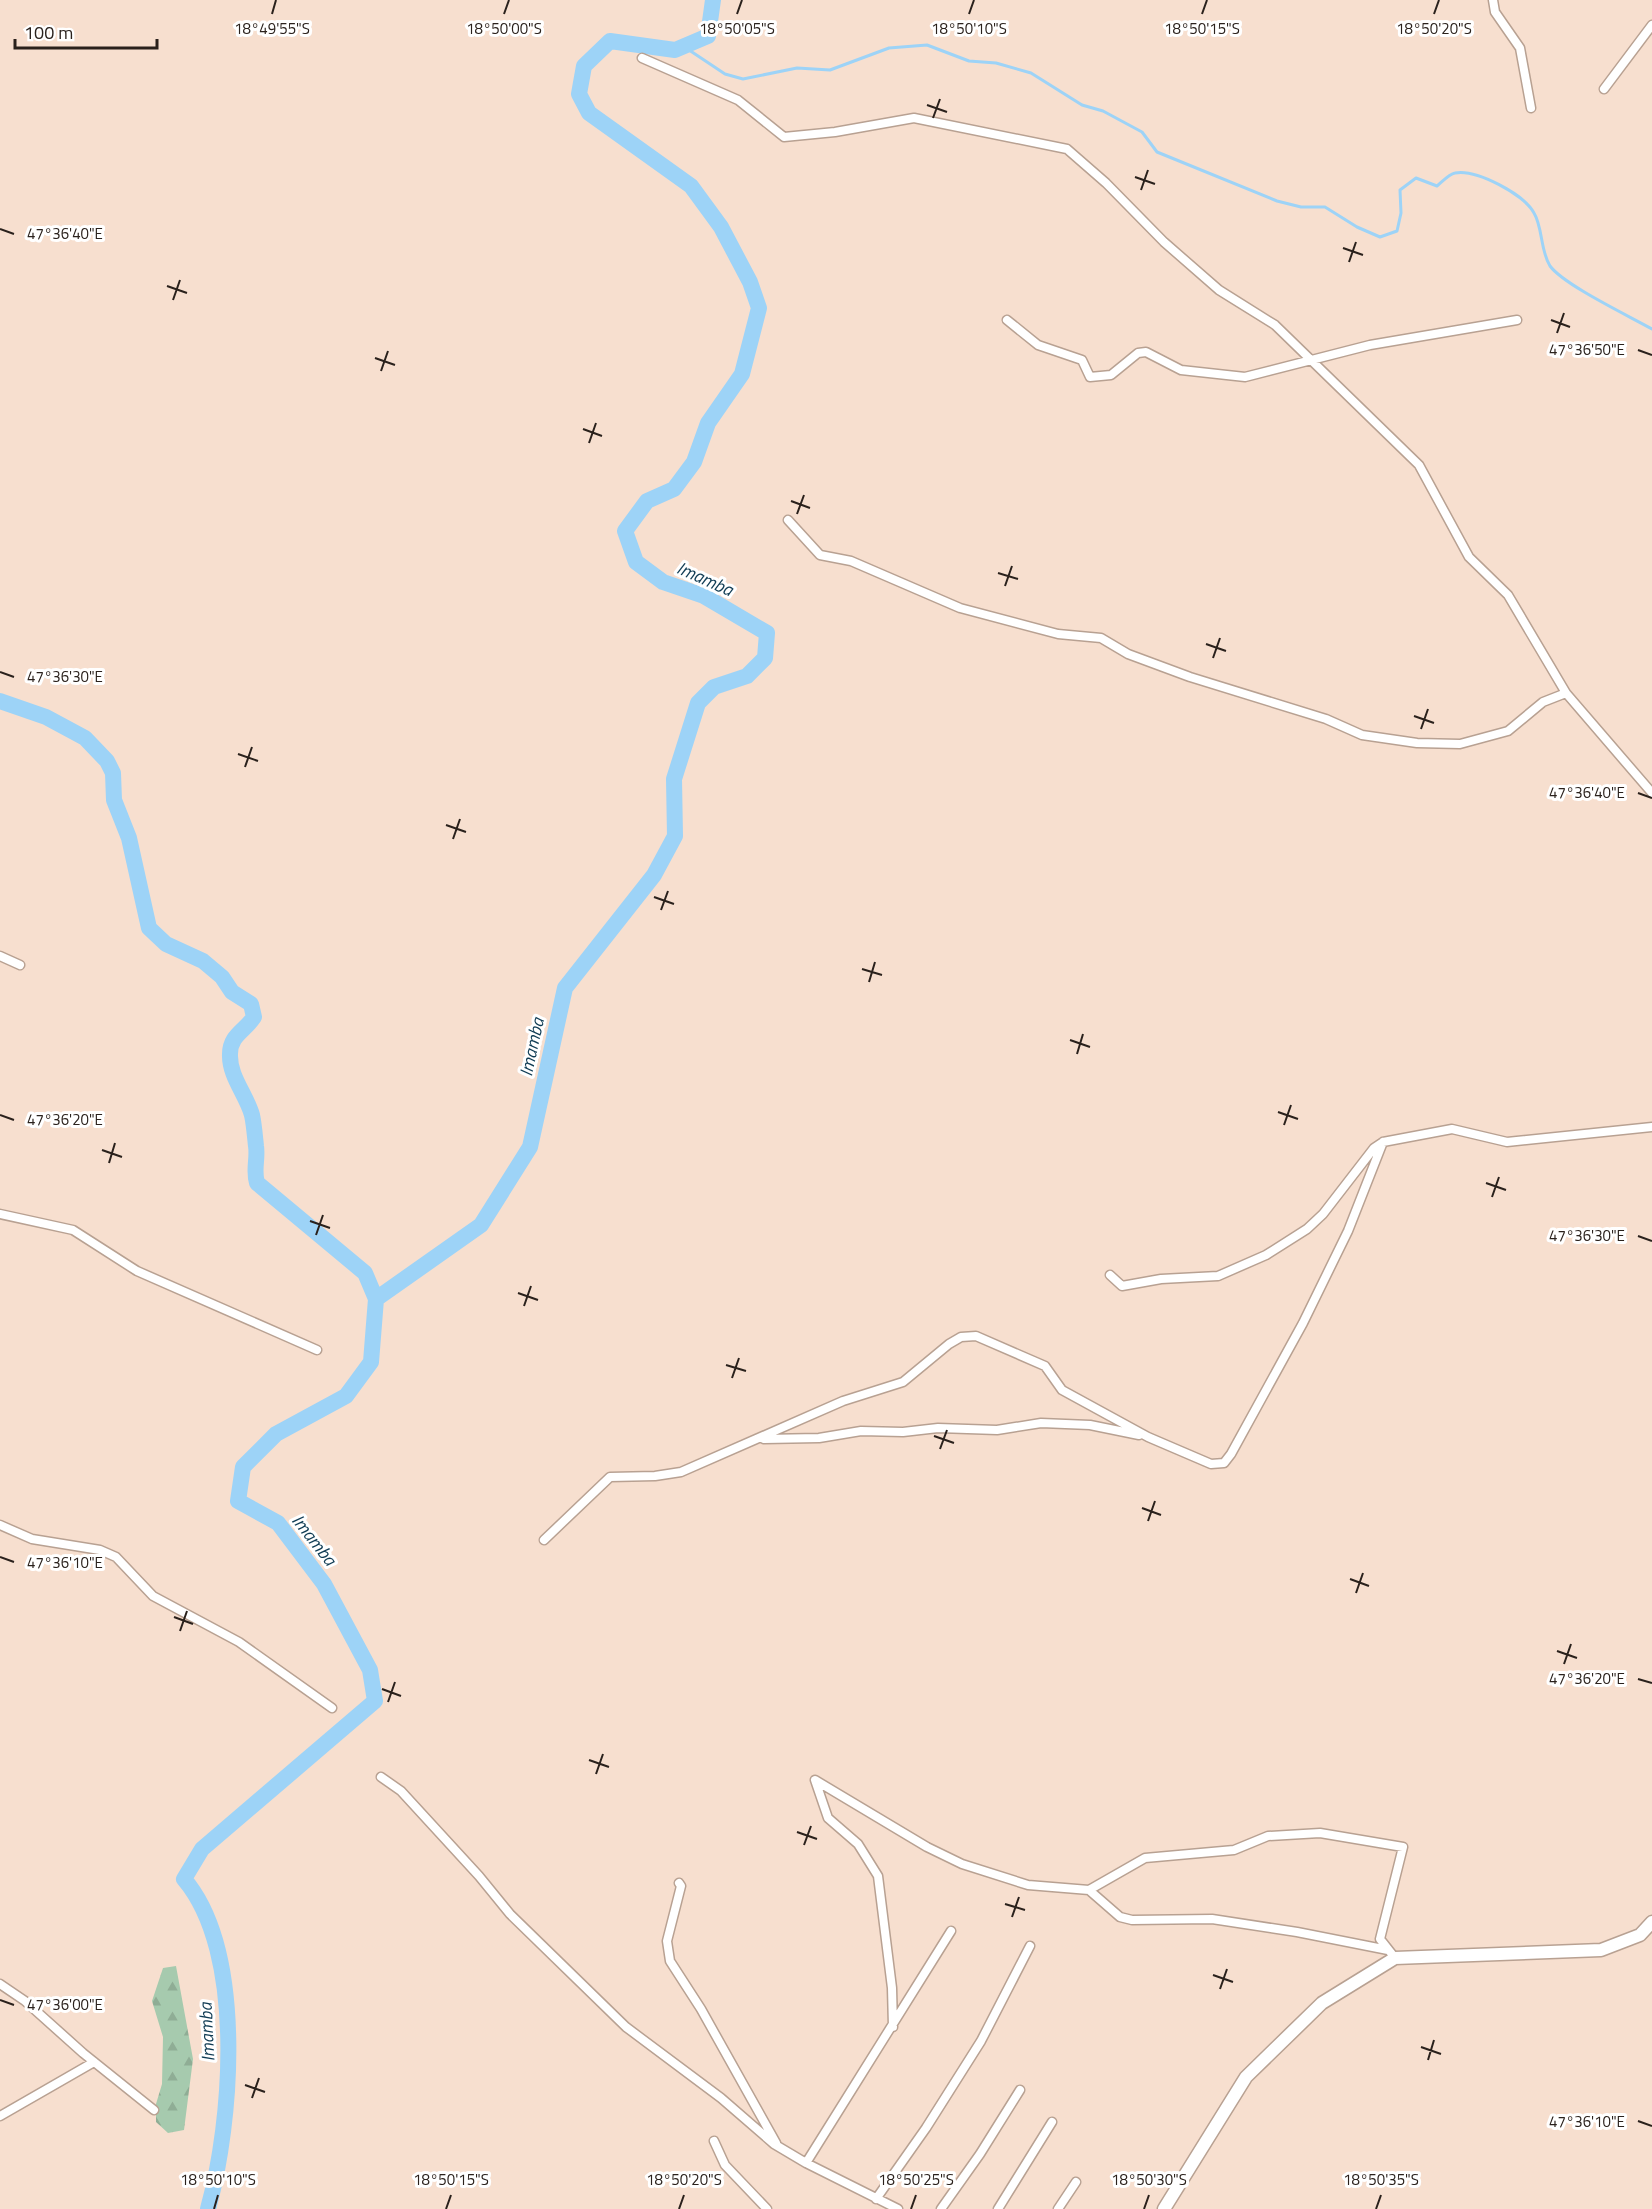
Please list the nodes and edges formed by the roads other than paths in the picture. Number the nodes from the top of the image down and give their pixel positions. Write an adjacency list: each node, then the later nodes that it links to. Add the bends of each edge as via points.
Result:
1 (1493, 0): 5 (street, via 1495,12 1520,48)
2 (1652, 25): 4 (street)
3 (642, 58): 8 (street, via 738,100 784,137 914,118 1067,149 1219,290 1275,325)
4 (1604, 89)
5 (1531, 108)
6 (1007, 320): 8 (street, via 1038,345 1082,360 1090,376 1111,375 1138,353 1146,352 1181,370 1245,377)
7 (1517, 321): 8 (street, via 1370,345)
8 (1311, 361): 10 (street, via 1419,465 1469,557 1508,595)
9 (788, 520): 10 (street, via 820,555 851,561 960,609 1058,634 1101,638 1159,666 1326,719 1362,735 1460,744 1508,730 1543,702)
10 (1566, 693): 11 (street)
11 (1652, 793)
12 (0, 956): 13 (street)
13 (20, 965)
14 (1652, 1127): 15 (street, via 1507,1142 1452,1129)
15 (1383, 1142): 17 (street, via 1374,1148 1323,1214 1266,1255 1218,1276 1122,1286); 19 (street, via 1348,1231 1231,1454 1224,1462 1211,1464)
16 (0, 1214): 18 (street, via 73,1230 137,1271)
17 (1110, 1275)
18 (317, 1350)
19 (1148, 1437): 20 (street, via 1090,1425 1041,1423 997,1430 938,1428); 20 (street, via 1062,1390 1045,1366 976,1336 961,1337 949,1344 903,1382 843,1401)
20 (760, 1439): 22 (street, via 681,1472 610,1477)
21 (0, 1525): 23 (street, via 32,1539 100,1550 116,1557 153,1596 239,1642)
22 (544, 1540)
23 (332, 1708)
24 (381, 1777): 39 (street, via 401,1791 535,1941 626,2027)
25 (679, 1883): 39 (street, via 667,1941 670,1961)
26 (1089, 1890): 30 (street, via 1120,1917 1132,1920 1212,1919 1297,1932); 30 (street, via 1145,1858 1234,1850 1268,1836 1320,1833 1403,1847 1380,1939); 32 (street, via 1028,1885 962,1864 815,1780 828,1818 858,1844 879,1876)
27 (1652, 1922): 30 (street, via 1640,1935 1601,1950)
28 (951, 1931): 32 (street)
29 (1030, 1946): 42 (street, via 981,2041)
30 (1391, 1954): 48 (street, via 1322,2003 1246,2077)
31 (0, 1984): 33 (street)
32 (893, 2027): 40 (street)
33 (94, 2062): 35 (street); 36 (street)
34 (1020, 2090): 45 (street)
35 (154, 2110)
36 (0, 2116)
37 (1052, 2122): 46 (street)
38 (714, 2141): 43 (street, via 724,2165)
39 (778, 2146): 40 (street)
40 (806, 2163): 42 (street)
41 (1076, 2182): 47 (street)
42 (876, 2199): 44 (street)
43 (767, 2209)
44 (898, 2209)
45 (941, 2209)
46 (998, 2209)
47 (1058, 2209)
48 (1164, 2209)

